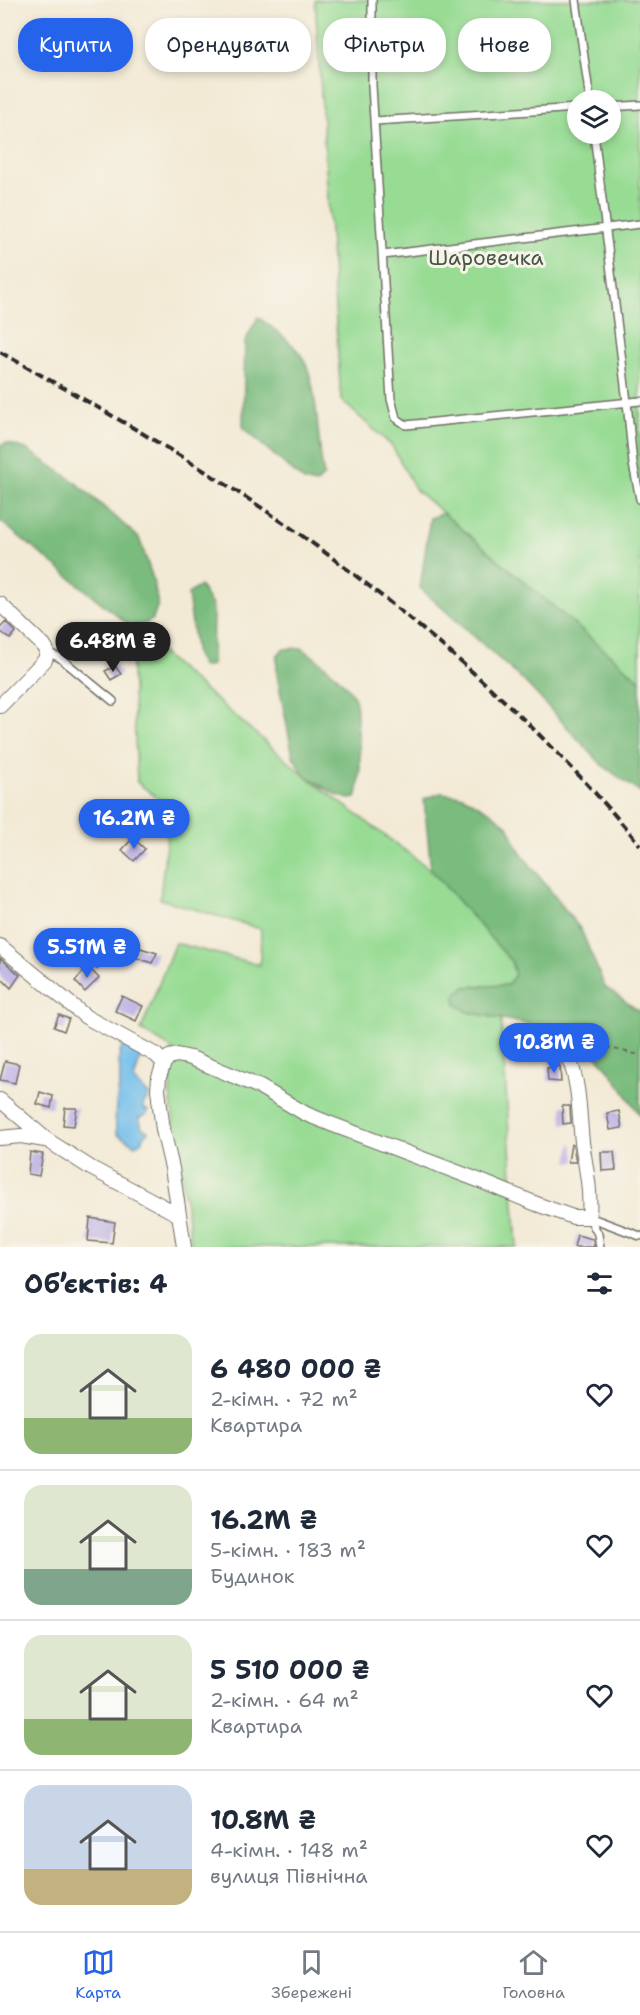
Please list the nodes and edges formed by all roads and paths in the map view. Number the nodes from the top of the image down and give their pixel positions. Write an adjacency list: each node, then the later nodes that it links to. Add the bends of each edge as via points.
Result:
1 (372, 0): 7 (lane)
2 (576, 0): 3 (lane)
3 (589, 90)
4 (640, 105): 5 (lane)
5 (621, 106)
6 (567, 109): 7 (lane)
7 (375, 121): 11 (lane)
8 (595, 144): 10 (lane)
9 (640, 224): 10 (lane)
10 (605, 229): 11 (lane); 13 (lane)
11 (383, 255): 13 (lane, via 391,399 396,418 406,425)
12 (640, 401): 13 (lane)
13 (627, 402): 14 (lane)
14 (640, 499)
15 (0, 604): 16 (street)
16 (47, 653): 17 (lane, via 59,657); 18 (street, via 45,660)
17 (113, 701)
18 (0, 706)
19 (0, 946): 22 (street, via 86,1017)
20 (640, 1055): 21 (path, via 609,1048 570,1049)
21 (569, 1059): 27 (street, via 574,1070 590,1187)
22 (164, 1063): 26 (street, via 159,1077 160,1108); 27 (street, via 177,1055 191,1058 260,1087 306,1114 560,1213)
23 (0, 1100): 25 (street)
24 (0, 1138): 25 (street)
25 (47, 1140): 26 (street, via 90,1168)
26 (179, 1215): 29 (street)
27 (589, 1217): 28 (lane); 30 (lane)
28 (640, 1236)
29 (184, 1247)
30 (600, 1247)

